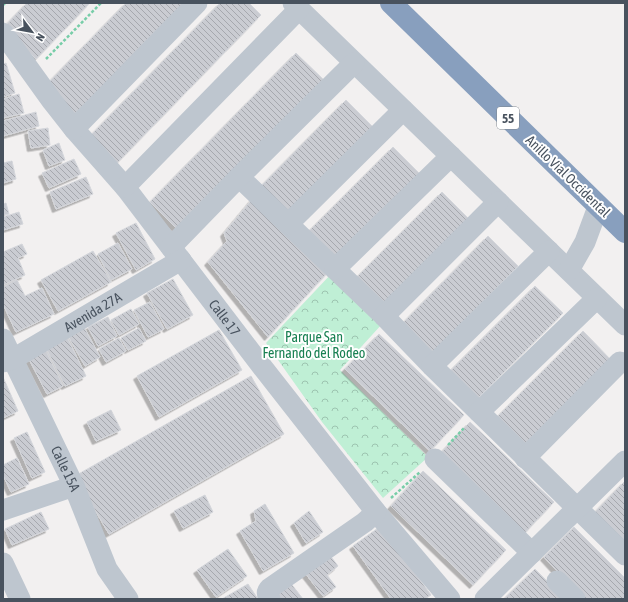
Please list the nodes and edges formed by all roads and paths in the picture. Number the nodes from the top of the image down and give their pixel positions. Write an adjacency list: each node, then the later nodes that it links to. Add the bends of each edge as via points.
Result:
1 (5, 3): 5 (path)
2 (101, 3): 9 (path)
3 (197, 3): 11 (street)
4 (391, 3): 16 (highway, Anillo Vial Occidental / 55)
5 (3, 5)
6 (296, 6): 8 (street); 14 (street)
7 (3, 33): 9 (street, Calle 17)
8 (354, 63): 10 (street); 13 (street, Avenida 27A)
9 (31, 73): 11 (street, Calle 17)
10 (403, 110): 12 (street); 17 (street)
11 (74, 130): 14 (street, Calle 17)
12 (450, 156): 15 (street); 21 (street)
13 (239, 177): 17 (street); 19 (street, Avenida 27A)
14 (125, 187): 19 (street, Calle 17)
15 (498, 202): 20 (street); 24 (street)
16 (598, 207): 18 (highway, Anillo Vial Occidental / 55); 22 (street, via 585,242)
17 (288, 224): 21 (street)
18 (625, 232)
19 (179, 247): 27 (street, Avenida 27A); 37 (street, Calle 17)
20 (549, 251): 22 (street); 29 (street)
21 (335, 269): 24 (street)
22 (569, 270): 23 (street)
23 (597, 298): 25 (street); 30 (street)
24 (384, 316): 29 (street)
25 (625, 325)
26 (3, 339): 27 (street, Calle 15A)
27 (8, 360): 34 (street, Calle 15A)
28 (620, 362): 31 (street)
29 (432, 366): 30 (street)
30 (479, 412): 31 (street)
31 (525, 458): 35 (street)
32 (435, 459): 38 (street)
33 (625, 461): 35 (street)
34 (74, 486): 36 (street); 43 (street, Calle 15A, via 107,569)
35 (577, 508): 38 (street); 39 (street)
36 (3, 510)
37 (376, 512): 44 (street, via 270,588 267,595); 45 (street, Calle 17)
38 (532, 553): 46 (street)
39 (625, 555)
40 (3, 563): 42 (street)
41 (557, 581): 47 (street)
42 (20, 599)
43 (128, 599)
44 (270, 599)
45 (450, 599)
46 (487, 599)
47 (575, 599)

